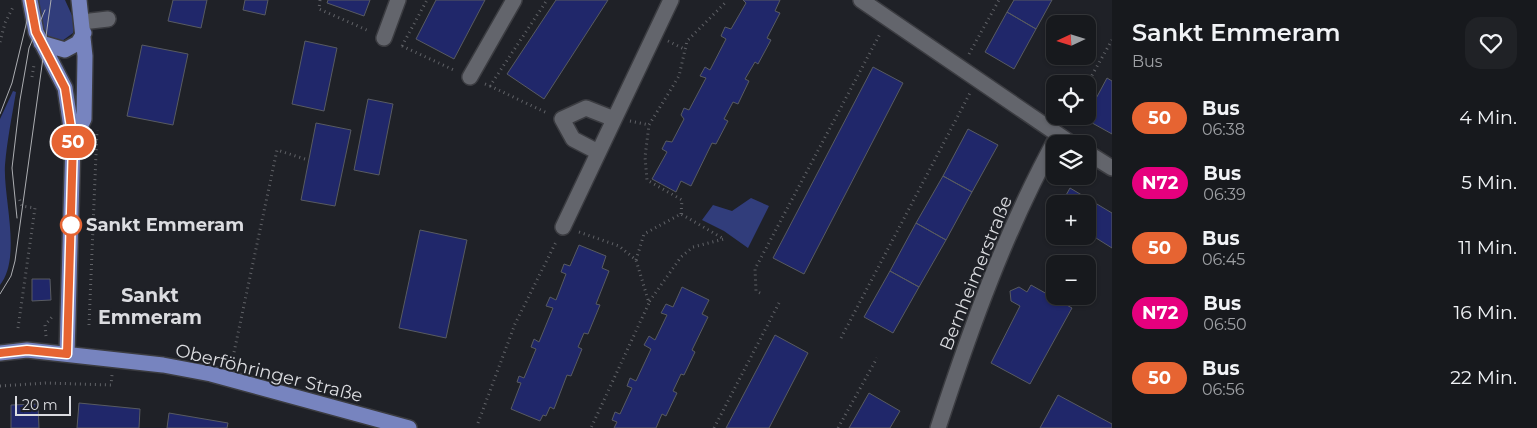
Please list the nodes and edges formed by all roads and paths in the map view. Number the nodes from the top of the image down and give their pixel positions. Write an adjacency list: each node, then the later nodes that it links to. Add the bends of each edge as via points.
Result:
1 (16, 0): 15 (path)
2 (30, 0): 16 (main road)
3 (79, 0): 12 (main road)
4 (398, 0): 13 (street)
5 (514, 0): 19 (street)
6 (671, 0): 23 (street)
7 (724, 0): 33 (path, via 725,3 688,41 679,76 649,125 645,157 647,180 682,200)
8 (861, 0): 11 (street)
9 (999, 0): 17 (path)
10 (108, 19): 12 (street)
11 (889, 21): 17 (street); 36 (path, via 755,269 756,291)
12 (83, 27): 16 (main road, via 78,43 65,50); 26 (main road, via 84,119)
13 (384, 38)
14 (1112, 40): 18 (path)
15 (0, 42)
16 (41, 43): 26 (main road, via 65,88)
17 (960, 69): 20 (street)
18 (1092, 75)
19 (470, 77)
20 (976, 80): 25 (street); 41 (path)
21 (490, 86): 22 (path)
22 (562, 119): 23 (street, via 586,108); 27 (street, via 573,139)
23 (614, 119): 27 (street)
24 (98, 127): 39 (path)
25 (1058, 135)
26 (73, 141): 43 (main road)
27 (598, 152): 34 (street)
28 (1096, 158): 31 (street)
29 (308, 160): 44 (path, via 277,150)
30 (1046, 160): 53 (street, Bernheimerstraße, via 993,271)
31 (1112, 168)
32 (19, 198): 40 (path, via 22,206 35,208)
33 (681, 214): 35 (path, via 644,234); 37 (path, via 724,239 694,247 680,257)
34 (563, 227): 35 (path, via 619,246); 48 (path, via 516,324)
35 (636, 260): 37 (path)
36 (760, 293)
37 (649, 303): 50 (path)
38 (779, 303): 51 (path)
39 (88, 324)
40 (18, 328)
41 (841, 338)
42 (0, 353): 43 (main road, Oberföhringer Straße, via 27,350)
43 (67, 354): 49 (main road, Oberföhringer Straße, via 211,374)
44 (233, 357)
45 (877, 358): 52 (path)
46 (111, 385): 47 (path, via 46,383)
47 (0, 386)
48 (478, 423)
49 (409, 428)
50 (591, 428)
51 (714, 428)
52 (838, 428)
53 (938, 428)

